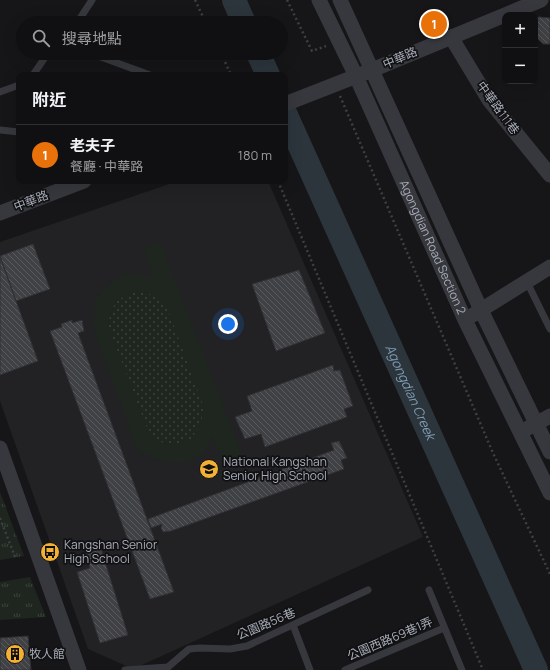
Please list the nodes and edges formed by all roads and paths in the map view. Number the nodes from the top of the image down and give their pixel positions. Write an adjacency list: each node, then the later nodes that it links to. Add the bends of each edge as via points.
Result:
1 (92, 0): 7 (lane)
2 (195, 0): 8 (path)
3 (287, 0): 10 (path, via 312,51)
4 (319, 0): 18 (street, Agongdian Road Section 2)
5 (340, 0): 14 (street, Agongdian Road Section 2)
6 (541, 0): 9 (street, 中華路)
7 (82, 16)
8 (203, 16)
9 (451, 37): 14 (street, 中華路); 25 (street, 中華路111巷, via 489,100)
10 (326, 46)
11 (43, 60): 15 (lane)
12 (109, 60): 16 (lane)
13 (224, 60): 17 (path)
14 (372, 70): 18 (street, 中華路); 28 (street, Agongdian Road Section 2)
15 (35, 72)
16 (142, 72)
17 (230, 72)
18 (356, 76): 20 (street, 中華路); 29 (street, Agongdian Road Section 2)
19 (16, 86): 21 (lane)
20 (330, 86): 22 (street, 中華路); 44 (path, via 493,453)
21 (0, 92)
22 (288, 103)
23 (0, 130): 24 (lane)
24 (16, 132)
25 (550, 175)
26 (76, 184): 30 (street, 中華路)
27 (279, 184): 55 (path)
28 (425, 188): 29 (street); 33 (street, Agongdian Road Section 2)
29 (410, 196): 34 (street, Agongdian Road Section 2)
30 (0, 213)
31 (550, 267): 32 (street)
32 (527, 282): 33 (street); 35 (lane)
33 (481, 310): 34 (street); 37 (street, Agongdian Road Section 2)
34 (465, 320): 38 (street, Agongdian Road Section 2)
35 (550, 329)
36 (550, 416): 37 (street)
37 (537, 424): 38 (street); 40 (street, Agongdian Road Section 2)
38 (521, 432): 41 (street, Agongdian Road Section 2)
39 (0, 448): 50 (street)
40 (550, 452)
41 (550, 493)
42 (0, 518): 43 (path)
43 (15, 557)
44 (550, 574)
45 (368, 590): 47 (lane, 公園路56巷)
46 (429, 590): 48 (lane)
47 (292, 625): 49 (lane, 公園路56巷, via 236,649 189,649); 52 (lane)
48 (444, 628): 53 (lane, 公園西路69巷1弄); 54 (lane)
49 (169, 669): 51 (lane, 公園路56巷)
50 (79, 670)
51 (125, 670)
52 (310, 670)
53 (344, 670)
54 (462, 670)
55 (483, 670)

